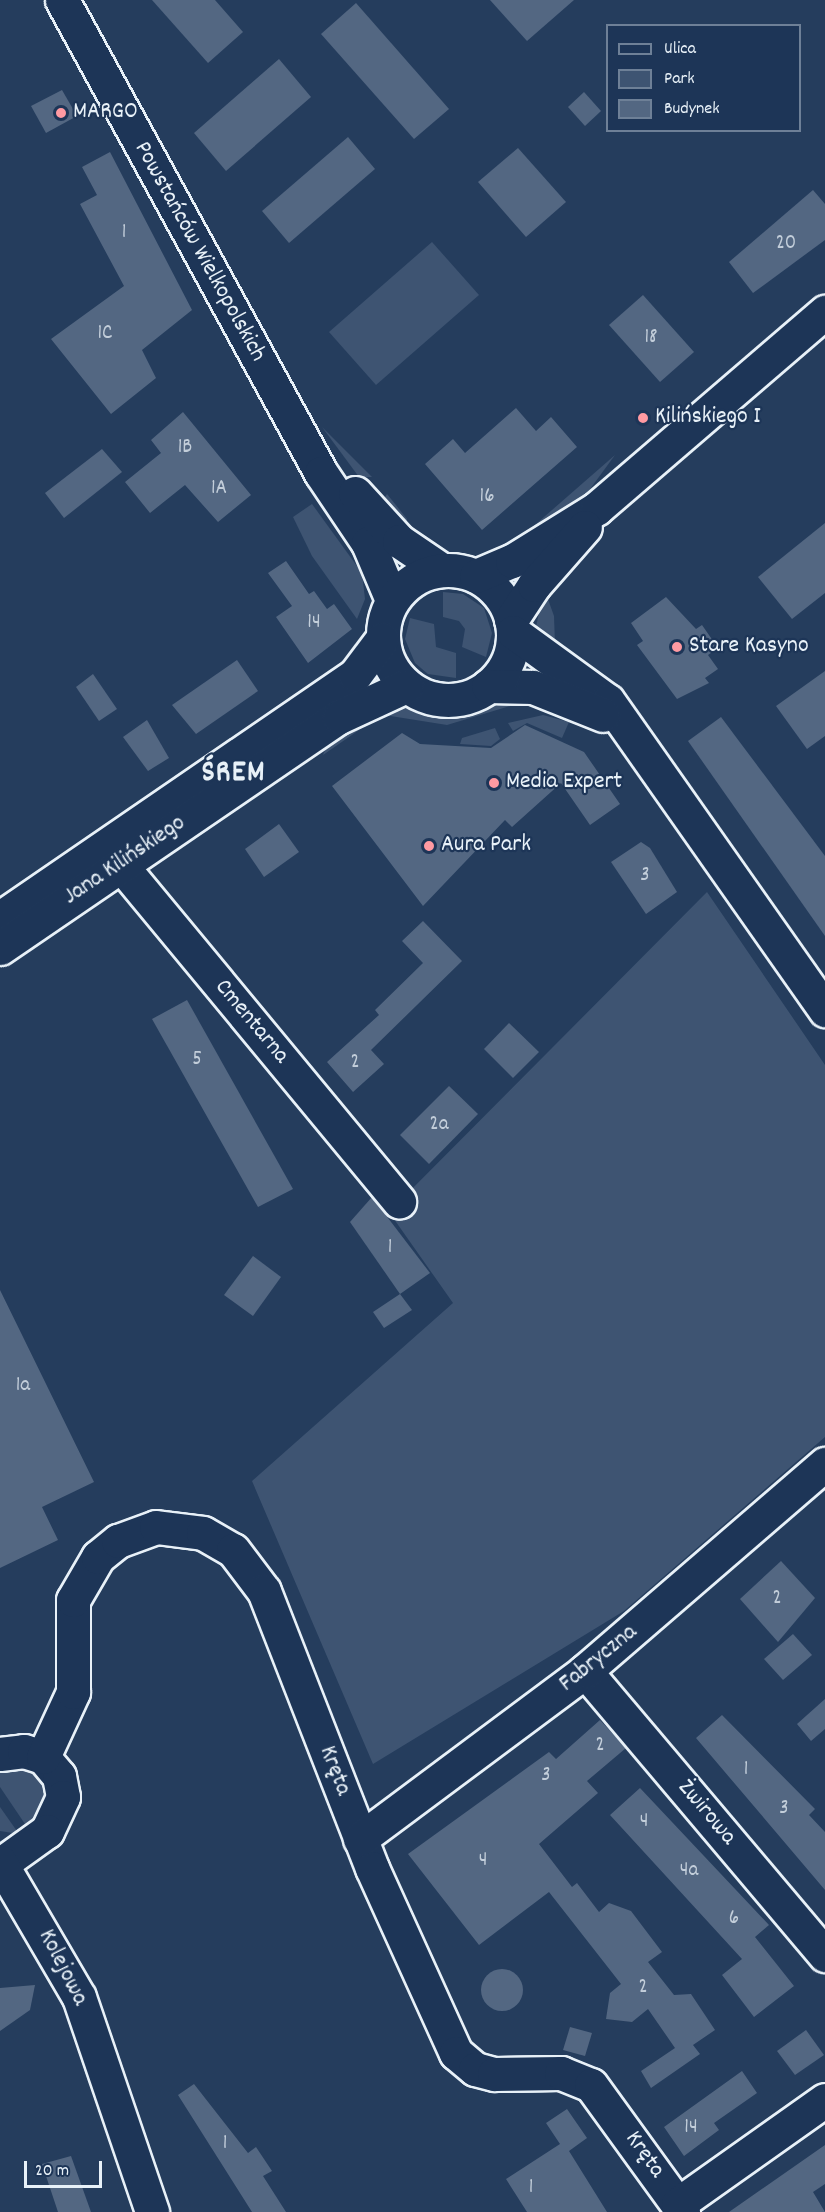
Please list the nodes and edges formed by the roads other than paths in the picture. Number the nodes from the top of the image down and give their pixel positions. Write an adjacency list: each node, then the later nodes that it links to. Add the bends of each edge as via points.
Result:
1 (62, 0): 3 (street, Powstańców Wielkopolskich)
2 (825, 312): 4 (street)
3 (305, 439): 5 (street, Powstańców Wielkopolskich, via 399,541); 7 (street, Powstańców Wielkopolskich, via 376,558)
4 (597, 508): 6 (street, via 512,561); 8 (street)
5 (442, 570): 6 (street); 7 (street, via 413,579)
6 (476, 576): 8 (street, via 499,594)
7 (392, 600): 9 (street)
8 (512, 626): 11 (street, via 507,663); 12 (street, via 601,695)
9 (382, 639): 10 (street, via 389,665); 13 (street, Jana Kilińskiego, via 355,675)
10 (406, 686): 11 (street, via 447,700); 13 (street, Jana Kilińskiego, via 339,717)
11 (488, 686): 12 (street, via 533,687)
12 (619, 720): 16 (street)
13 (116, 851): 14 (street, Jana Kilińskiego); 15 (street, Jana Kilińskiego); 17 (street, Cmentarna)
14 (0, 918)
15 (0, 948)
16 (825, 1010)
17 (399, 1201)
18 (825, 1464): 19 (street, Fabryczna)
19 (585, 1671): 22 (street, Fabryczna); 24 (street, Żwirowa)
20 (0, 1754): 21 (street, via 24,1750)
21 (43, 1757): 22 (street, Kręta, via 71,1703 70,1613 83,1576 107,1549 132,1533 186,1528 233,1550 257,1577); 23 (street, via 62,1785 59,1815 47,1832)
22 (360, 1839): 26 (street, Kręta, via 456,2053 475,2069 494,2074 561,2073 591,2085)
23 (1, 1863): 27 (street, Kolejowa, via 70,1977 110,2082)
24 (825, 1955)
25 (825, 2100): 26 (street)
26 (680, 2208)
27 (152, 2212)

